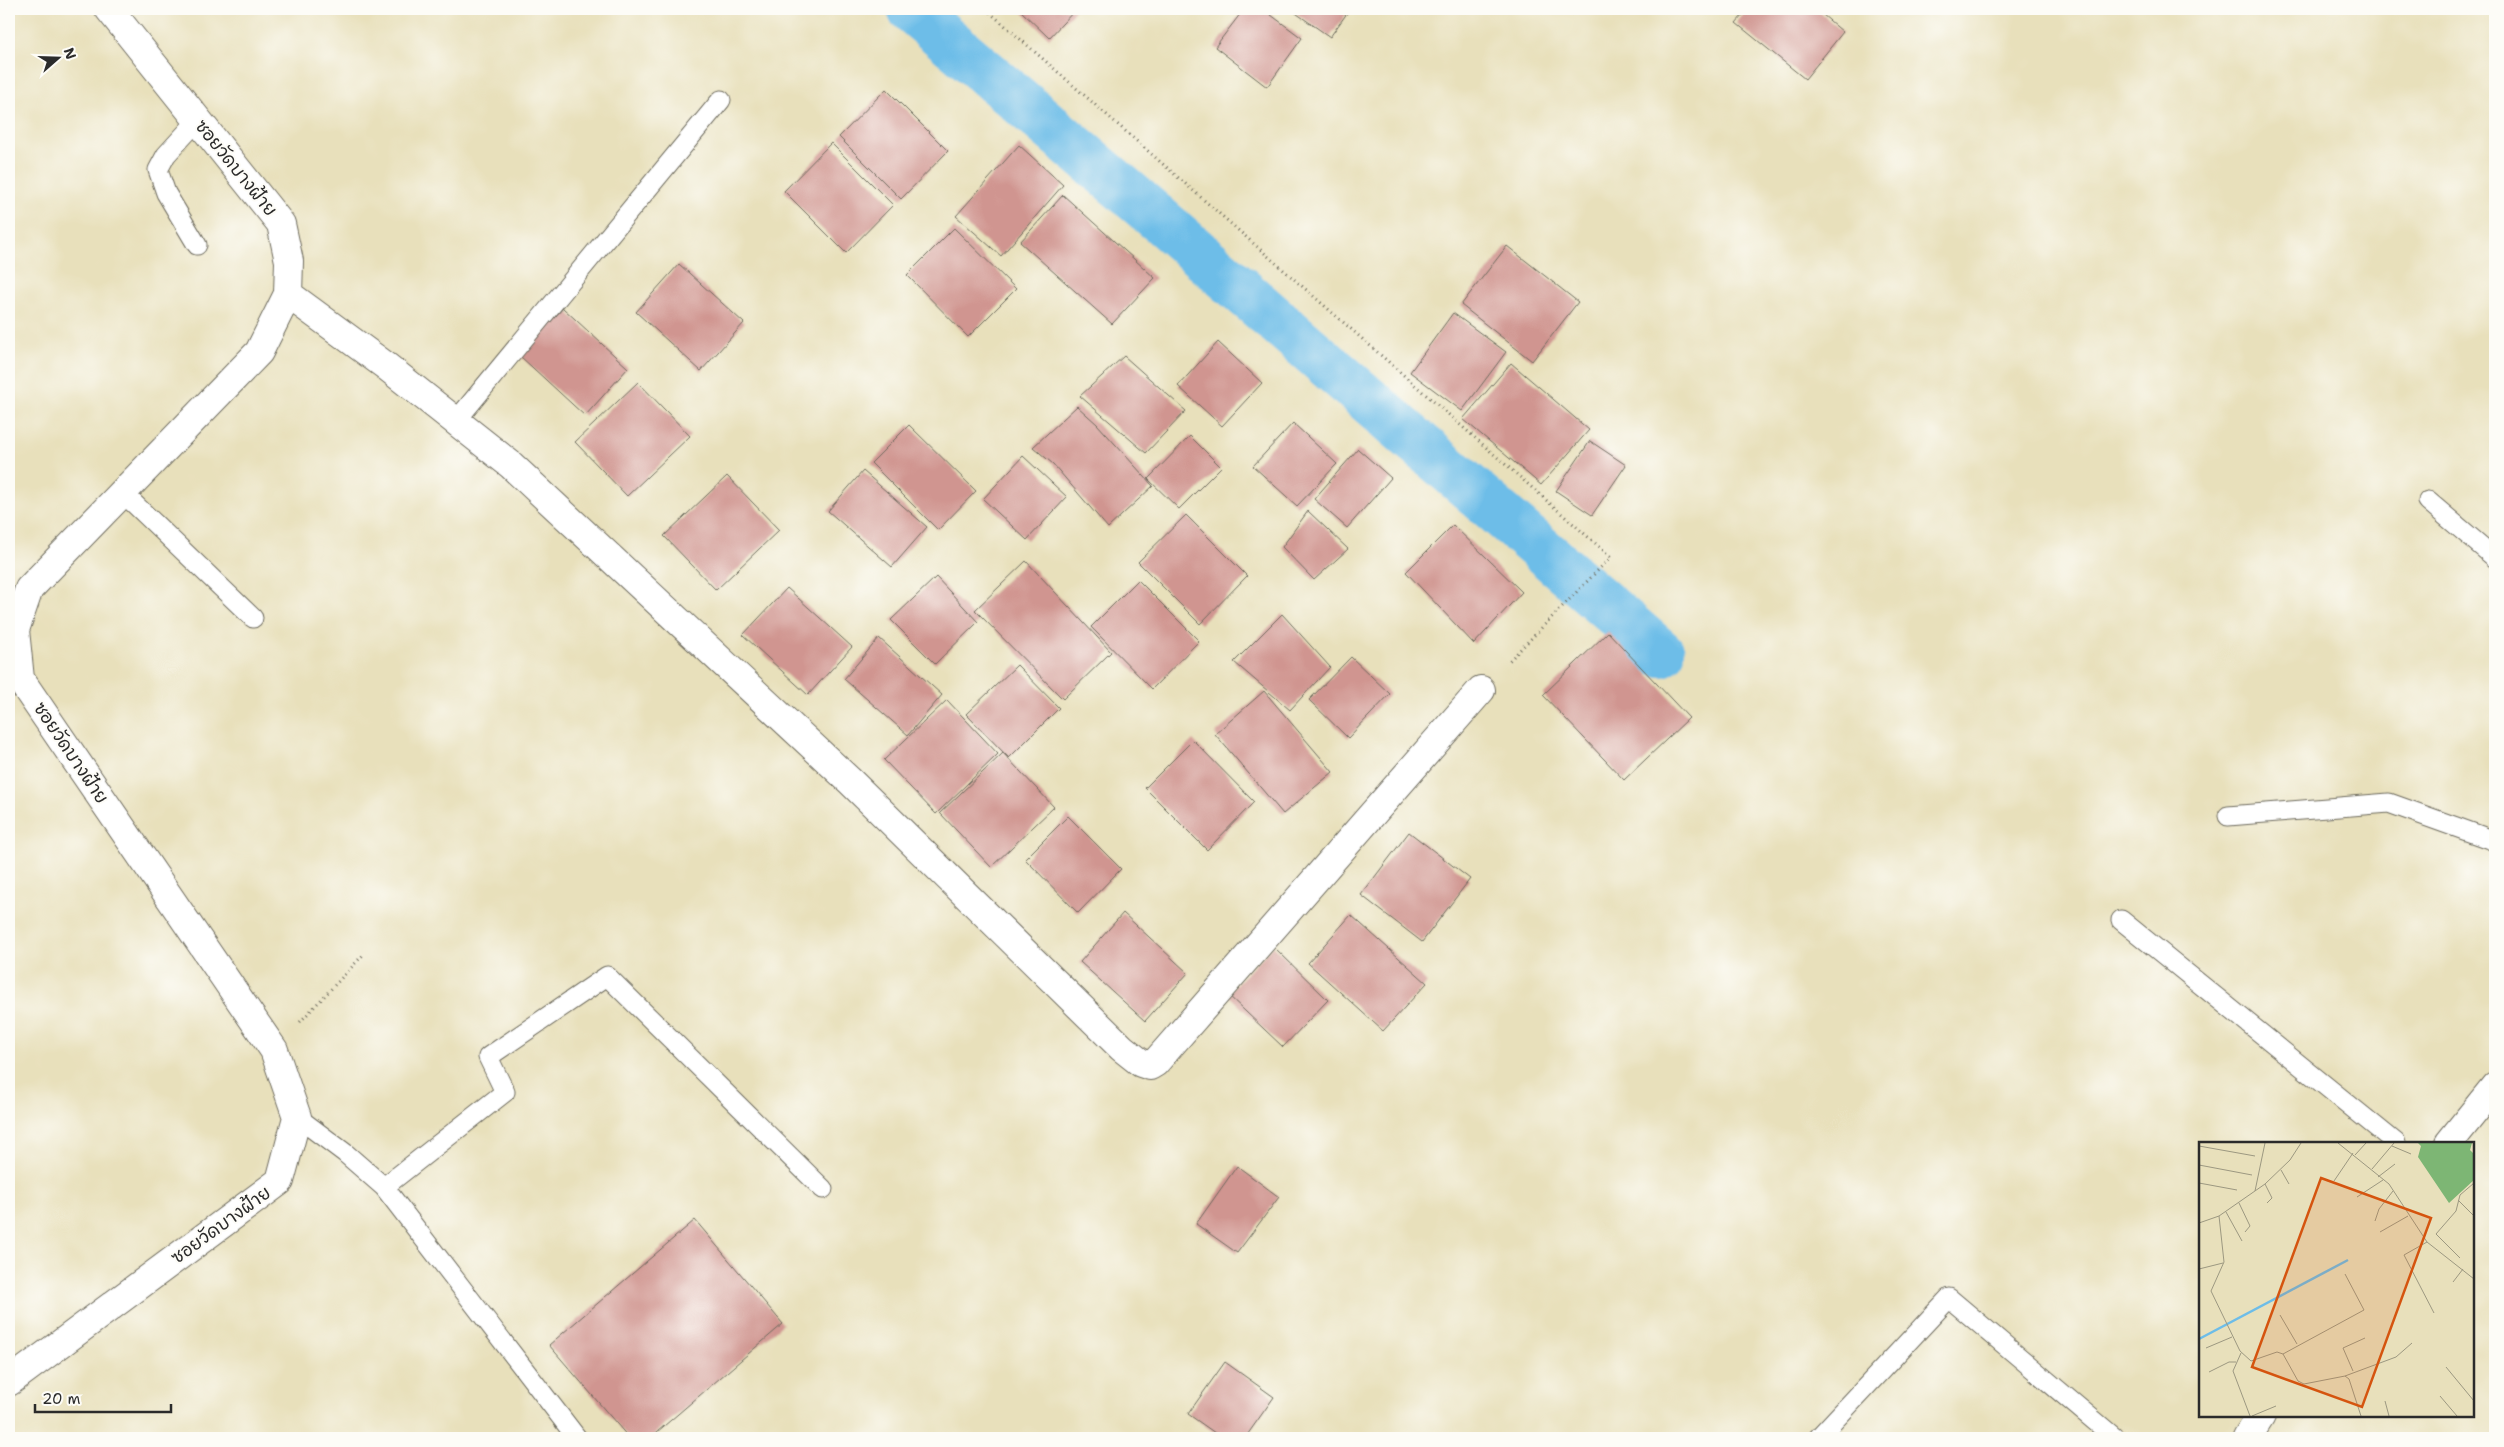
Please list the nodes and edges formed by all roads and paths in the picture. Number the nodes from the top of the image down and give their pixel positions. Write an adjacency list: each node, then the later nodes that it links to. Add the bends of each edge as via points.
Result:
1 (109, 9): 4 (street, ซอยวัดบางฝ้าย)
2 (986, 9): 12 (path, via 1611,557)
3 (721, 100): 7 (lane)
4 (198, 120): 5 (lane, via 166,155 158,170 166,193); 6 (street, ซอยวัดบางฝ้าย, via 281,224 289,261)
5 (197, 245)
6 (288, 294): 7 (street); 8 (street, ซอยวัดบางฝ้าย, via 259,352)
7 (456, 421): 13 (street, via 548,498 851,782 1122,1048 1148,1066 1155,1063)
8 (123, 493): 11 (lane); 18 (street, ซอยวัดบางฝ้าย, via 29,589 15,630 20,679)
9 (2428, 501): 10 (lane)
10 (2495, 558)
11 (253, 618)
12 (1514, 656)
13 (1481, 690)
14 (2228, 816): 15 (lane, via 2389,803)
15 (2495, 841)
16 (2121, 920): 21 (lane)
17 (364, 954): 18 (path)
18 (274, 1050): 20 (street, ซอยวัดบางฝ้าย)
19 (2495, 1086): 22 (street)
20 (297, 1117): 23 (lane, via 346,1153); 25 (street, ซอยวัดบางฝ้าย, via 280,1181)
21 (2395, 1142)
22 (2450, 1142)
23 (384, 1187): 24 (lane, via 505,1092 488,1057 607,976); 27 (lane)
24 (823, 1189)
25 (9, 1382)
26 (2260, 1417): 30 (street)
27 (577, 1438)
28 (1818, 1438): 29 (lane, via 1949,1298)
29 (2115, 1438)
30 (2246, 1438)

